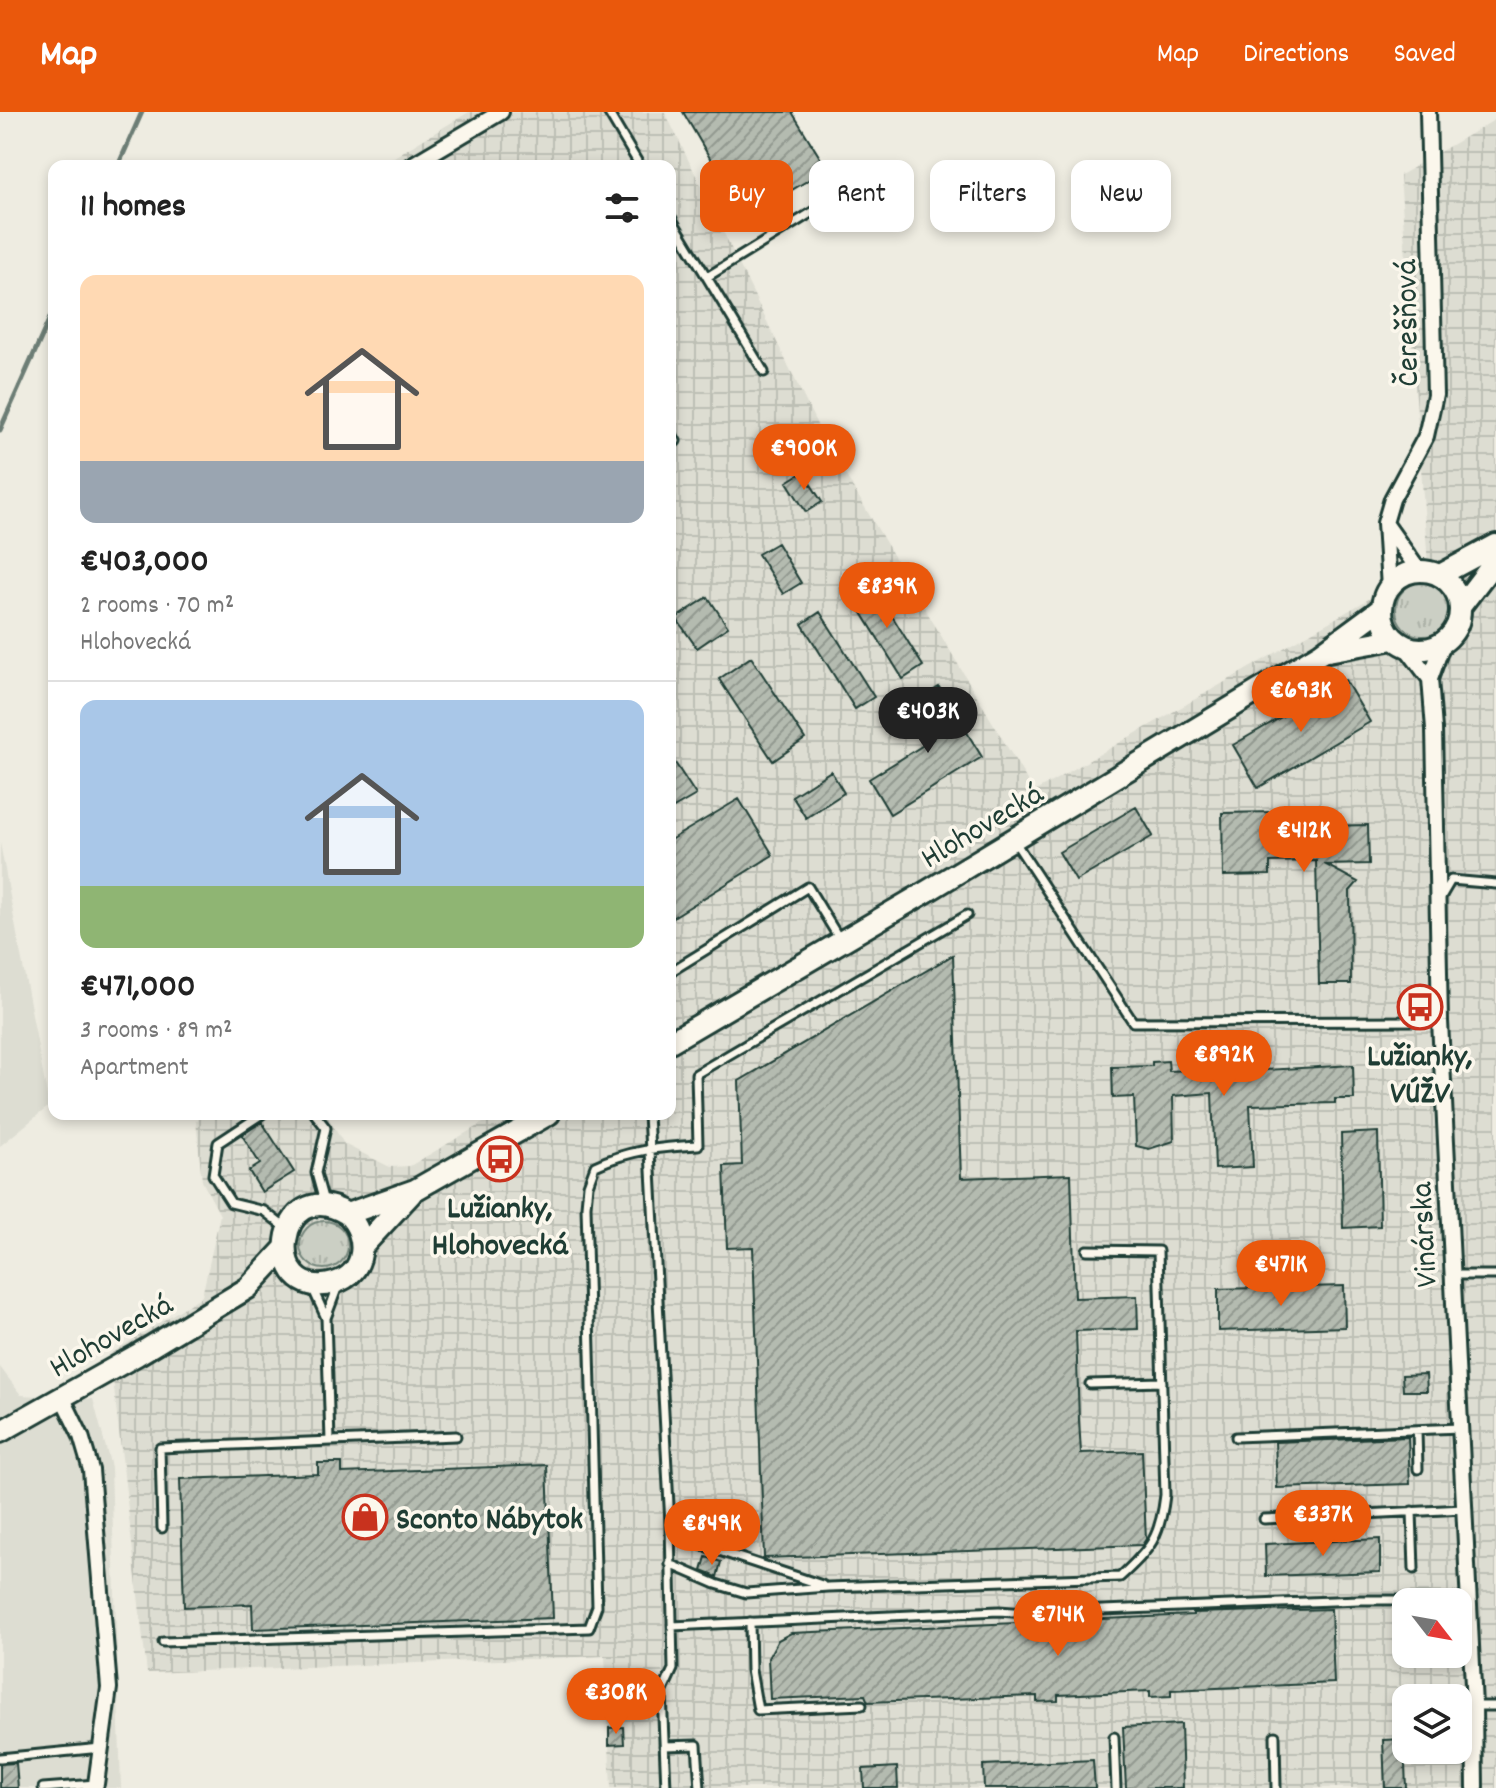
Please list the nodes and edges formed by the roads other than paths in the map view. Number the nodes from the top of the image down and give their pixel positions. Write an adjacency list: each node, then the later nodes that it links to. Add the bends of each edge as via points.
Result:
1 (501, 112): 4 (street)
2 (608, 112): 5 (lane)
3 (1428, 112): 10 (street, Čerešňová, via 1435,395 1426,436)
4 (420, 160)
5 (636, 160)
6 (809, 214): 8 (lane)
7 (676, 226): 8 (lane)
8 (707, 277): 9 (lane)
9 (764, 372)
10 (1385, 523): 13 (street); 15 (street, Čerešňová)
11 (1496, 545): 14 (main road)
12 (1496, 560): 16 (main road)
13 (1419, 571): 14 (main road); 15 (main road, via 1402,576)
14 (1440, 575): 16 (main road, via 1452,585)
15 (1389, 588): 17 (main road)
16 (1460, 607): 19 (main road, via 1454,631)
17 (1382, 608): 18 (main road, via 1384,625); 20 (main road, Hlohovecká)
18 (1400, 642): 19 (main road, via 1424,649); 20 (main road, Hlohovecká); 21 (street)
19 (1443, 643): 21 (street, Vinárska)
20 (1321, 653): 22 (main road, Hlohovecká)
21 (1430, 679): 24 (street, Vinárska)
22 (1013, 839): 26 (main road, Hlohovecká); 28 (lane, via 1133,1022)
23 (1496, 884): 24 (lane, via 1451,880)
24 (1438, 903): 28 (street, Vinárska)
25 (967, 915): 34 (lane, via 696,1074 698,1145)
26 (841, 942): 27 (lane, via 808,887); 29 (main road, Hlohovecká)
27 (676, 968)
28 (1440, 1021): 41 (street, Vinárska)
29 (676, 1038)
30 (253, 1120): 38 (lane, via 218,1143 213,1175 231,1203 264,1211)
31 (320, 1120): 36 (lane, via 326,1128 316,1173)
32 (538, 1120): 35 (main road)
33 (648, 1120): 34 (lane)
34 (649, 1148): 61 (lane); 70 (lane, via 595,1166 588,1185 597,1606 589,1628)
35 (415, 1190): 37 (main road); 39 (main road)
36 (326, 1206): 37 (main road); 38 (main road, Hlohovecká, via 299,1214)
37 (347, 1214): 39 (main road, via 358,1226)
38 (286, 1239): 43 (main road, via 290,1266); 45 (main road, Hlohovecká)
39 (362, 1247): 44 (main road, via 356,1267)
40 (1087, 1250): 47 (lane, via 1158,1251)
41 (1452, 1275): 42 (lane); 50 (street, Vinárska)
42 (1496, 1275)
43 (304, 1279): 44 (main road, Hlohovecká); 45 (main road, Hlohovecká); 46 (lane)
44 (340, 1281): 46 (lane)
45 (248, 1288): 49 (main road, Hlohovecká)
46 (326, 1318): 55 (lane)
47 (1162, 1382): 48 (lane); 65 (lane, via 1162,1525 1147,1552 1120,1577)
48 (1090, 1384)
49 (62, 1397): 52 (main road, Hlohovecká); 78 (street, via 91,1470 109,1688)
50 (1460, 1428): 51 (lane); 57 (street, Vinárska)
51 (1417, 1430): 54 (lane); 56 (lane)
52 (0, 1432)
53 (456, 1436): 55 (lane)
54 (1236, 1437)
55 (330, 1441): 62 (lane, via 160,1448)
56 (1418, 1469)
57 (1464, 1509): 58 (lane); 66 (street, Vinárska)
58 (1412, 1511): 59 (lane); 64 (lane)
59 (1264, 1519)
60 (716, 1523): 61 (lane)
61 (670, 1524): 63 (lane); 65 (lane, via 701,1545)
62 (162, 1528)
63 (670, 1564): 65 (lane, via 746,1593); 69 (lane)
64 (1414, 1569)
65 (828, 1587)
66 (1467, 1588)
67 (1392, 1600): 68 (lane)
68 (750, 1622): 69 (lane); 72 (lane, via 758,1710)
69 (672, 1626): 77 (lane, via 673,1669 662,1693)
70 (163, 1642)
71 (1472, 1668): 73 (street, Vinárska)
72 (862, 1705)
73 (1474, 1706): 74 (lane); 86 (street, Vinárska)
74 (1496, 1706)
75 (1275, 1736): 85 (lane)
76 (1114, 1737): 84 (lane)
77 (664, 1746): 82 (lane); 83 (lane, via 697,1745)
78 (101, 1748): 79 (lane); 80 (street)
79 (0, 1758)
80 (96, 1784): 81 (lane)
81 (43, 1788)
82 (666, 1788)
83 (700, 1788)
84 (1116, 1788)
85 (1276, 1788)
86 (1475, 1788)

